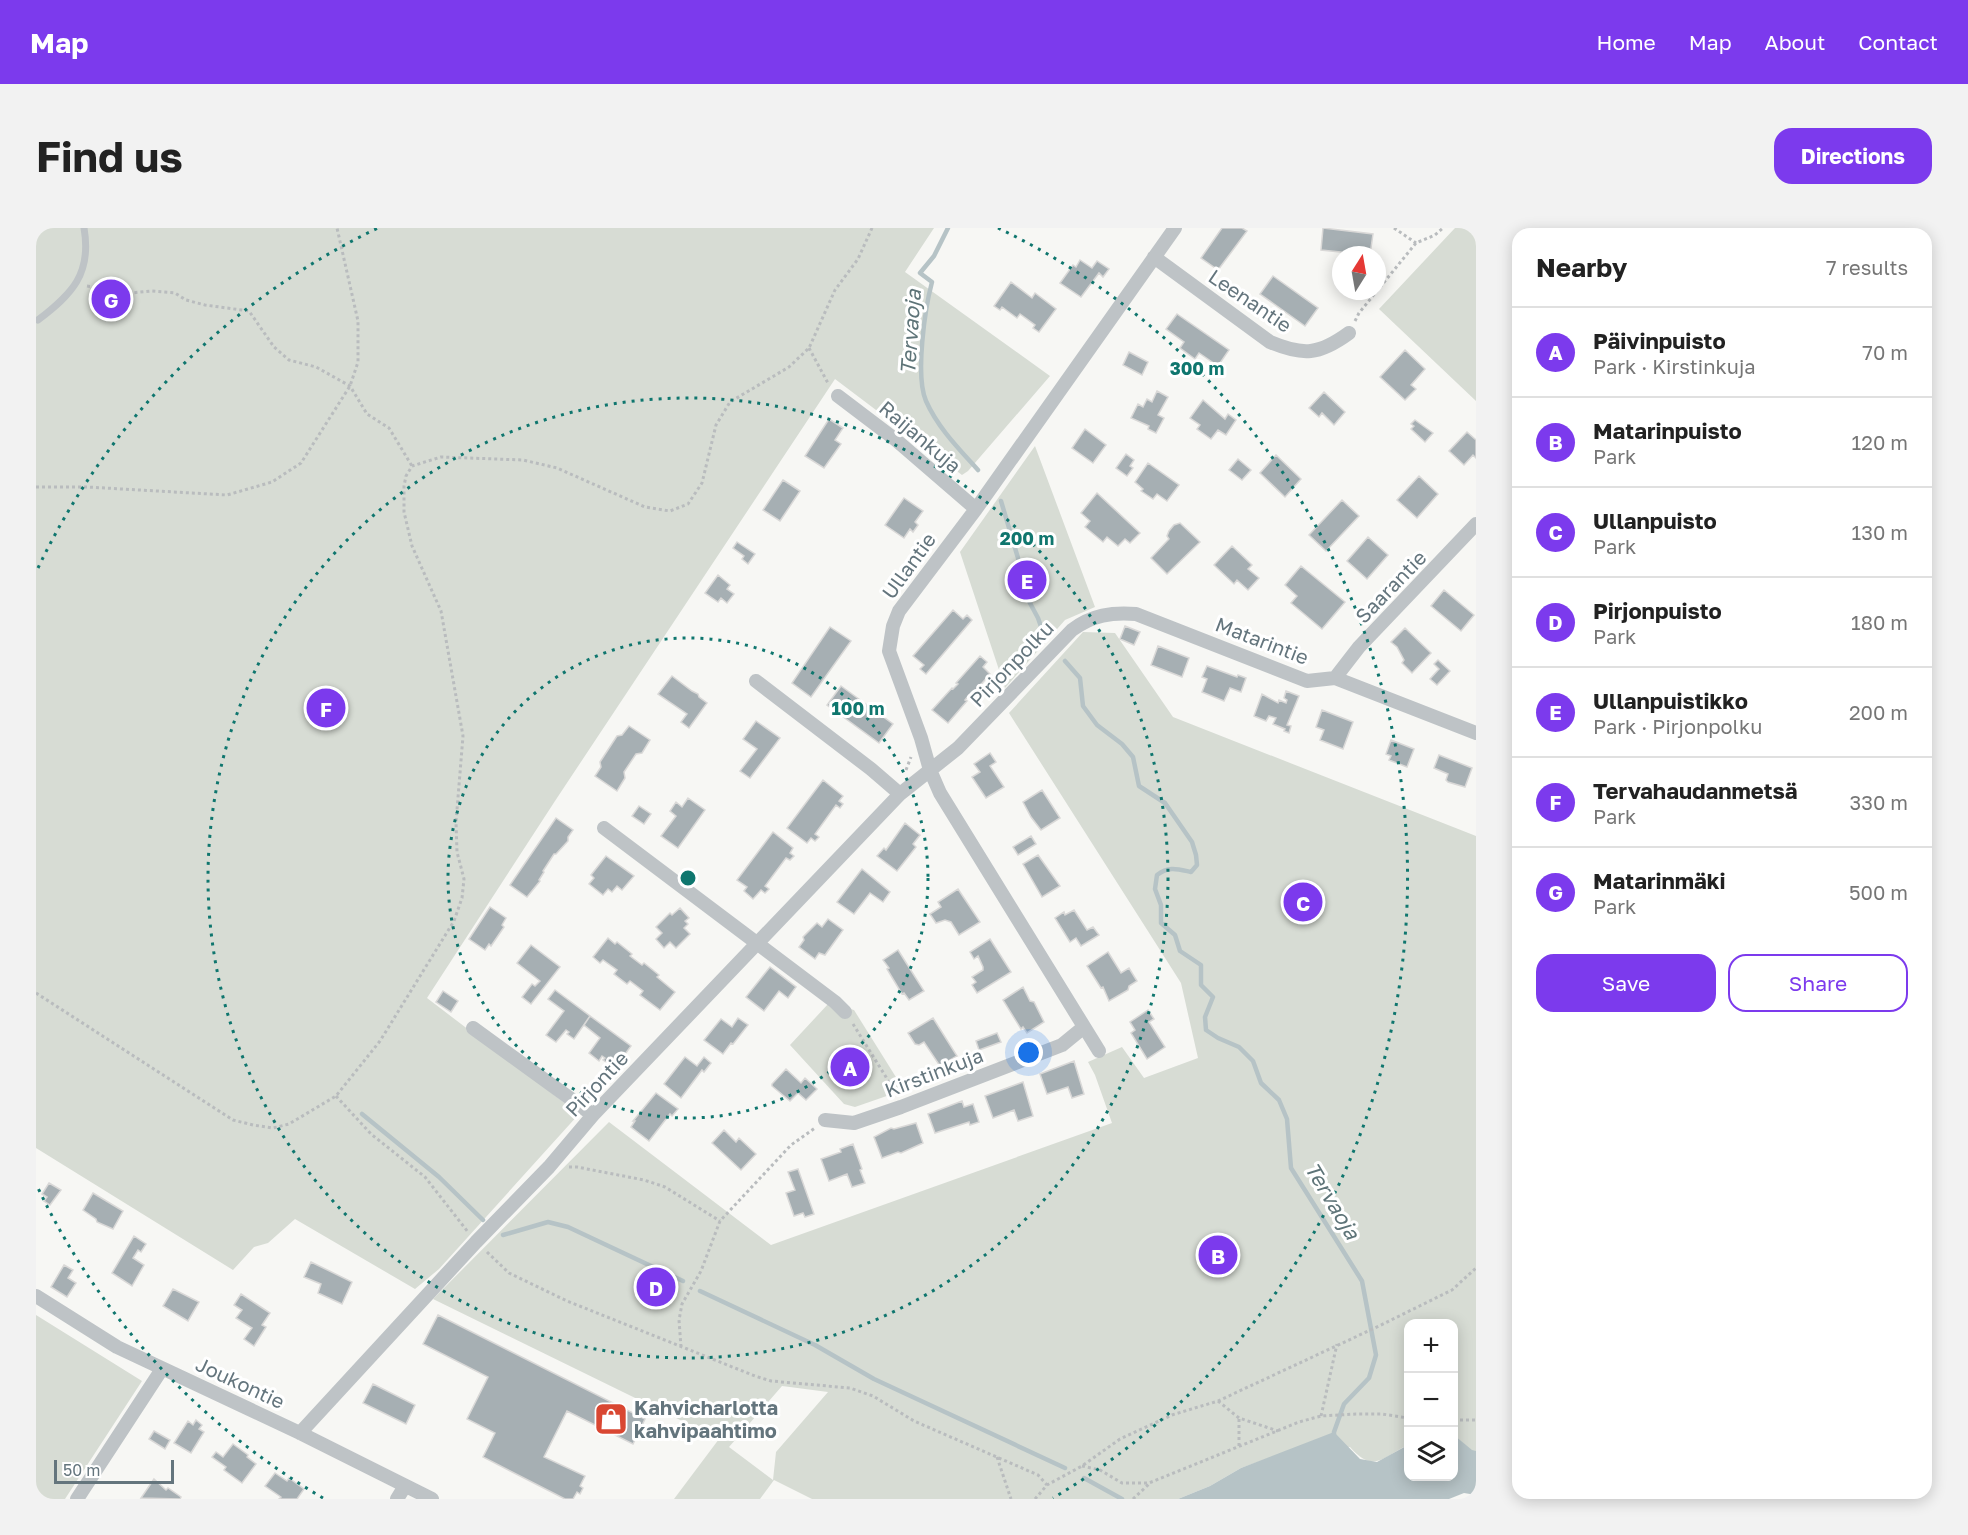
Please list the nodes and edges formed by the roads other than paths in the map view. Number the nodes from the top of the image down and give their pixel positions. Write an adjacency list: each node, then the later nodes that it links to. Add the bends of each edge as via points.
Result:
1 (84, 228): 4 (lane, via 85,264 77,284)
2 (1175, 228): 3 (street, Ullantie)
3 (1154, 257): 5 (street, Leenantie, via 1270,342 1311,351 1330,346); 7 (street, Ullantie)
4 (38, 320)
5 (1348, 333)
6 (838, 396): 7 (street, Raijankuja)
7 (976, 509): 13 (street, Ullantie, via 898,611 889,651)
8 (1476, 524): 10 (street, Saarantie, via 1359,647)
9 (1136, 614): 10 (street, Matarintie, via 1307,681); 13 (street, Pirjonpolku, via 1102,615 1072,630 958,748)
10 (1335, 678): 12 (street, Matarintie)
11 (756, 681): 14 (street)
12 (1476, 733)
13 (930, 770): 14 (street, Pirjontie); 19 (street, Ullantie, via 940,793)
14 (900, 794): 16 (street, Pirjontie)
15 (603, 828): 16 (street)
16 (758, 944): 17 (street); 21 (street, Pirjontie)
17 (845, 1012)
18 (473, 1028): 21 (street)
19 (1084, 1028): 20 (street, Ullantie); 22 (street, Kirstinkuja, via 1062,1045 901,1107 854,1123)
20 (1099, 1051)
21 (593, 1115): 25 (street, Pirjontie)
22 (825, 1120)
23 (36, 1296): 24 (street, Joukontie, via 117,1347)
24 (162, 1369): 25 (street, Joukontie); 27 (street)
25 (300, 1433): 26 (street, Joukontie)
26 (405, 1486): 28 (street); 29 (street, Joukontie)
27 (77, 1499)
28 (397, 1499)
29 (432, 1499)

